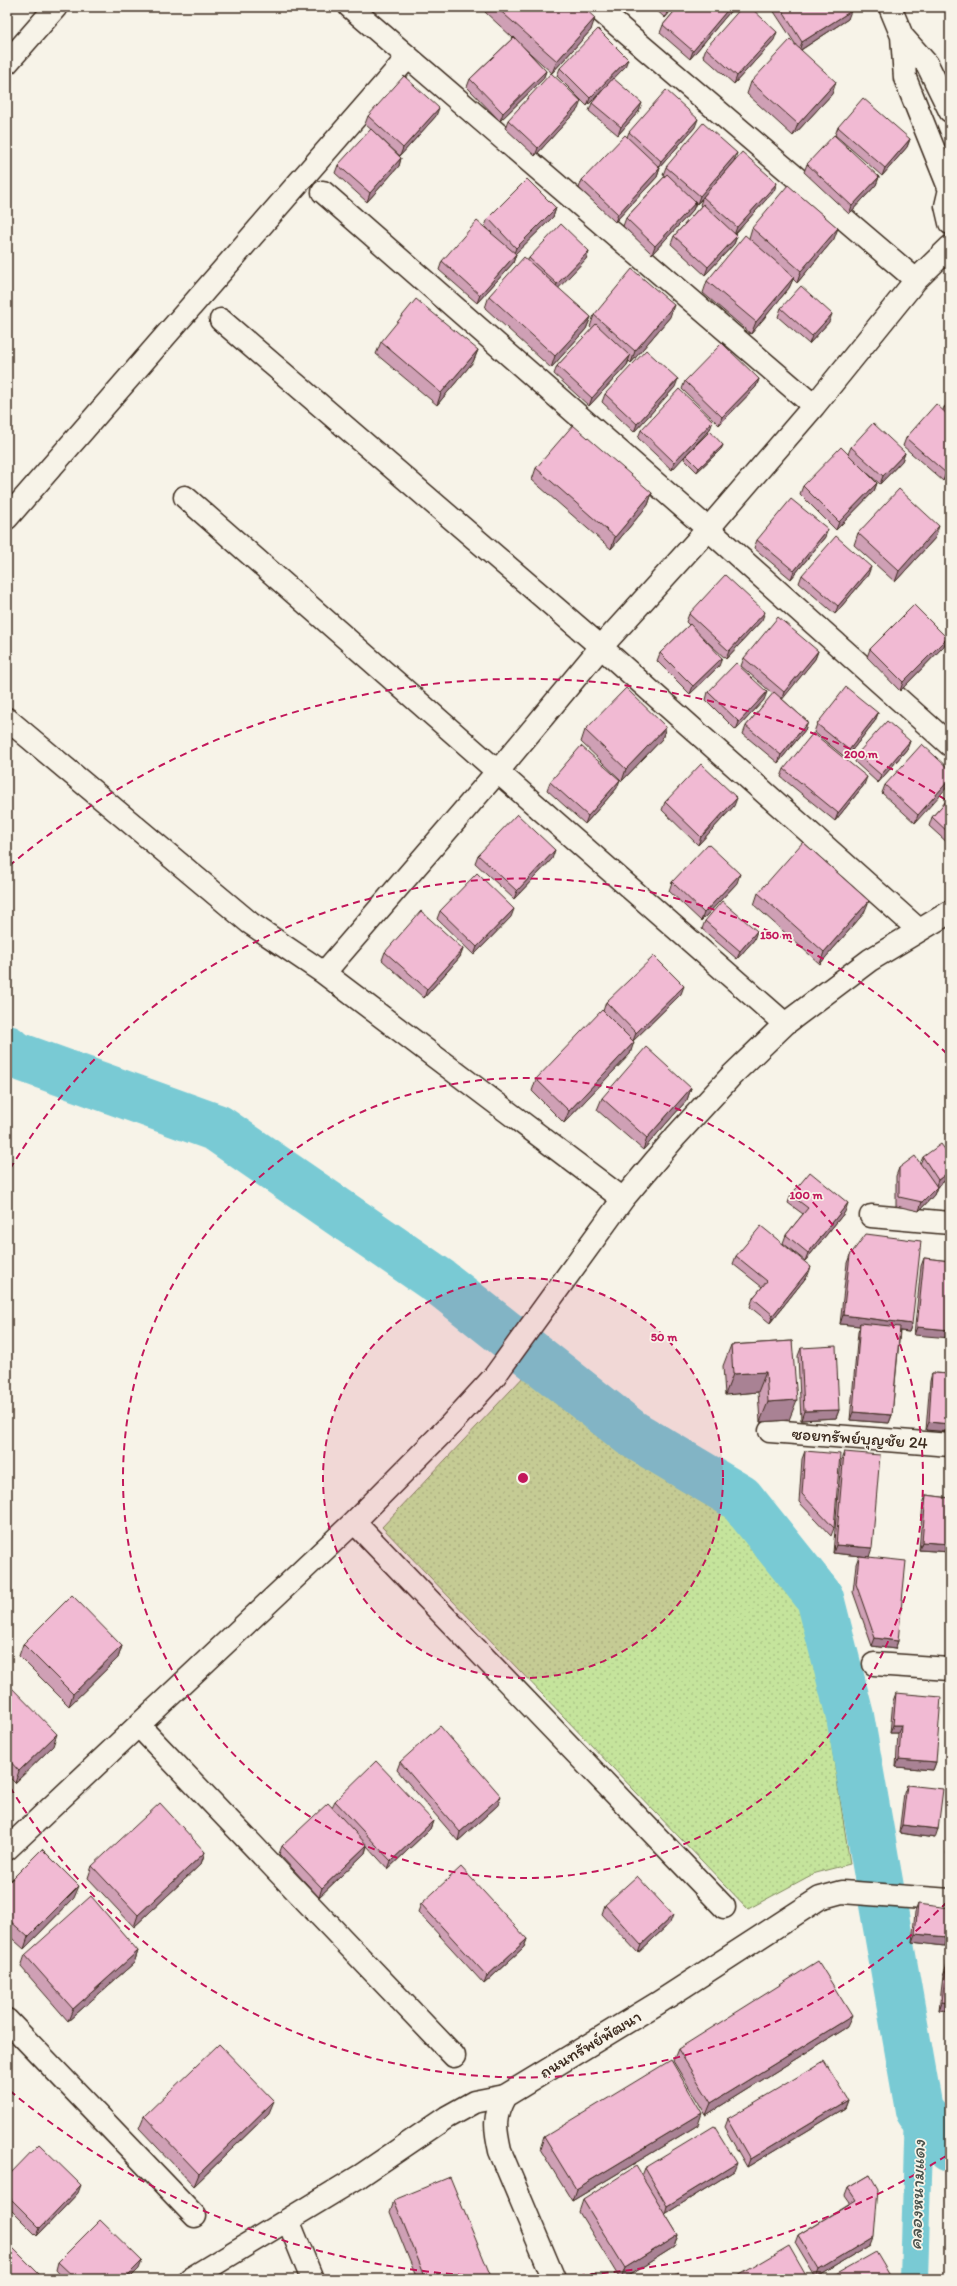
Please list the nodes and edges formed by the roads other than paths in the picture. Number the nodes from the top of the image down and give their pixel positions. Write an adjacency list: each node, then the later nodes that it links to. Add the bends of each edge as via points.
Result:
1 (56, 7): 7 (street)
2 (350, 7): 6 (street)
3 (596, 7): 13 (street)
4 (890, 7): 5 (street)
5 (902, 36): 8 (street, via 927,64); 9 (street, via 905,78)
6 (408, 57): 15 (street); 17 (street)
7 (7, 63)
8 (950, 111)
9 (950, 190): 11 (street, via 946,206)
10 (322, 192): 18 (street)
11 (950, 223)
12 (950, 247): 13 (street)
13 (916, 280): 15 (street)
14 (221, 320): 19 (street)
15 (814, 406): 18 (street)
16 (185, 496): 22 (street)
17 (7, 518)
18 (708, 529): 19 (street); 21 (street)
19 (602, 647): 22 (street); 24 (street)
20 (7, 719): 25 (street, via 250,923)
21 (950, 745)
22 (498, 771): 25 (street); 26 (street)
23 (950, 912): 24 (street)
24 (919, 930): 26 (street, via 870,960)
25 (324, 973): 27 (street)
26 (785, 1024): 27 (street, via 732,1075 676,1136)
27 (623, 1200): 32 (street, via 494,1377)
28 (871, 1216): 29 (street)
29 (950, 1222)
30 (770, 1431): 31 (street, ซอยทรัพย์บุญชัย 24)
31 (950, 1444)
32 (354, 1522): 35 (street); 38 (street)
33 (874, 1664): 34 (street)
34 (950, 1669)
35 (139, 1726): 36 (street); 40 (street)
36 (7, 1850)
37 (950, 1900): 41 (street, ถนนทรัพย์พัฒนา, via 842,1892 820,1898 658,2004)
38 (724, 1907)
39 (7, 2020): 42 (street)
40 (454, 2056)
41 (505, 2096): 43 (street, via 474,2102 447,2117 360,2176); 46 (street, via 496,2111 495,2131 500,2151)
42 (195, 2216)
43 (288, 2220): 44 (street); 45 (street)
44 (190, 2279)
45 (312, 2279)
46 (554, 2279)

